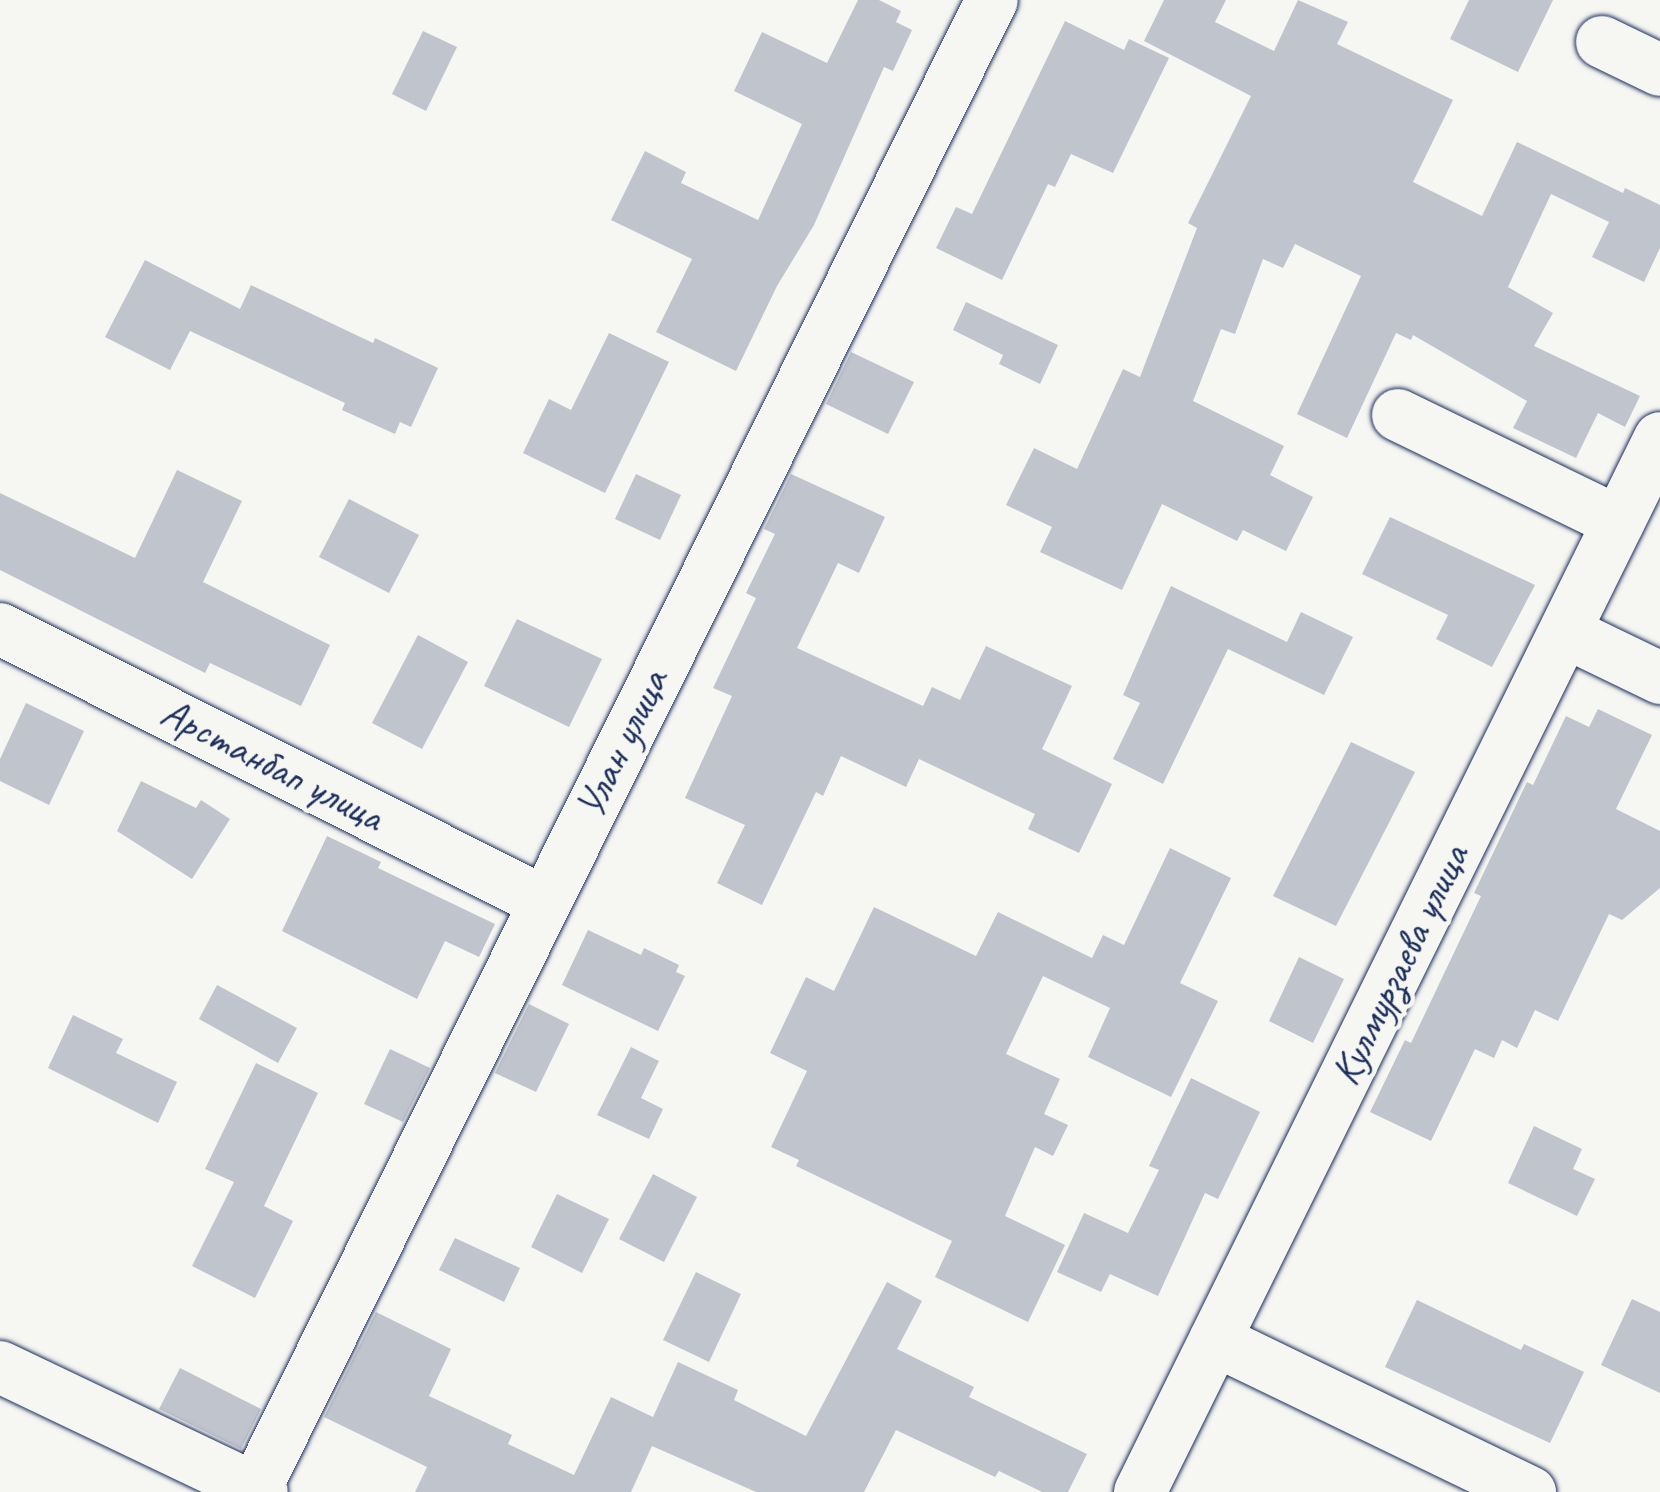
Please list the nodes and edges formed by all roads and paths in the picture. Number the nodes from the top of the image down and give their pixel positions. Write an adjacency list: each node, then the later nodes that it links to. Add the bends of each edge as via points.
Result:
1 (992, 0): 10 (street, Улан улица)
2 (1602, 42): 3 (street)
3 (1660, 70)
4 (1398, 416): 6 (street)
5 (1660, 438): 6 (street, Кулмурзаева улица)
6 (1618, 522): 8 (street, Кулмурзаева улица)
7 (0, 629): 10 (street, Арстанбап улица)
8 (1564, 632): 9 (street); 11 (street, Кулмурзаева улица)
9 (1660, 678)
10 (544, 902): 13 (street, Улан улица)
11 (1215, 1340): 14 (street, Кулмурзаева улица); 15 (street)
12 (0, 1367): 13 (street)
13 (258, 1490)
14 (1140, 1492)
15 (1530, 1492)

